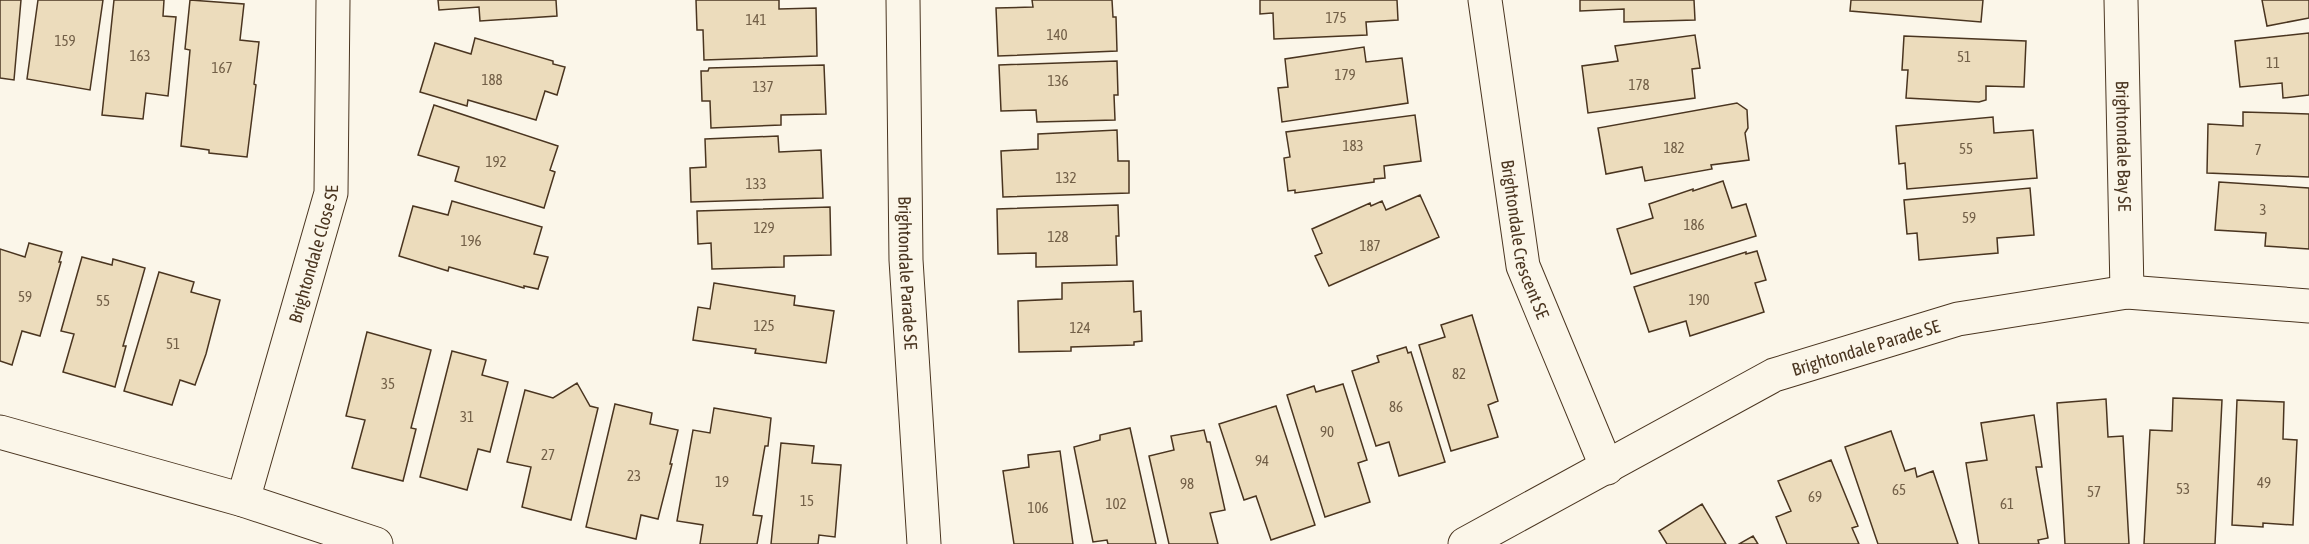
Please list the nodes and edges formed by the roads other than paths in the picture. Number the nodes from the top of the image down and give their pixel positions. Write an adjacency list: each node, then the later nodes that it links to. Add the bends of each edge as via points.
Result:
1 (333, 0): 9 (street, Brightondale Close SE, via 331,193)
2 (903, 0): 11 (street, Brightondale Parade SE, via 906,260)
3 (1485, 0): 8 (street, Brightondale Crescent SE, via 1523,266)
4 (2121, 0): 5 (street, Brightondale Bay SE)
5 (2127, 292): 6 (street, Brightondale Parade SE); 8 (street, Brightondale Parade SE, via 1958,319 1774,375)
6 (2309, 306)
7 (0, 432): 9 (street)
8 (1607, 468): 12 (street, Brightondale Parade SE)
9 (243, 500): 10 (street)
10 (376, 544)
11 (924, 544)
12 (1465, 544)

